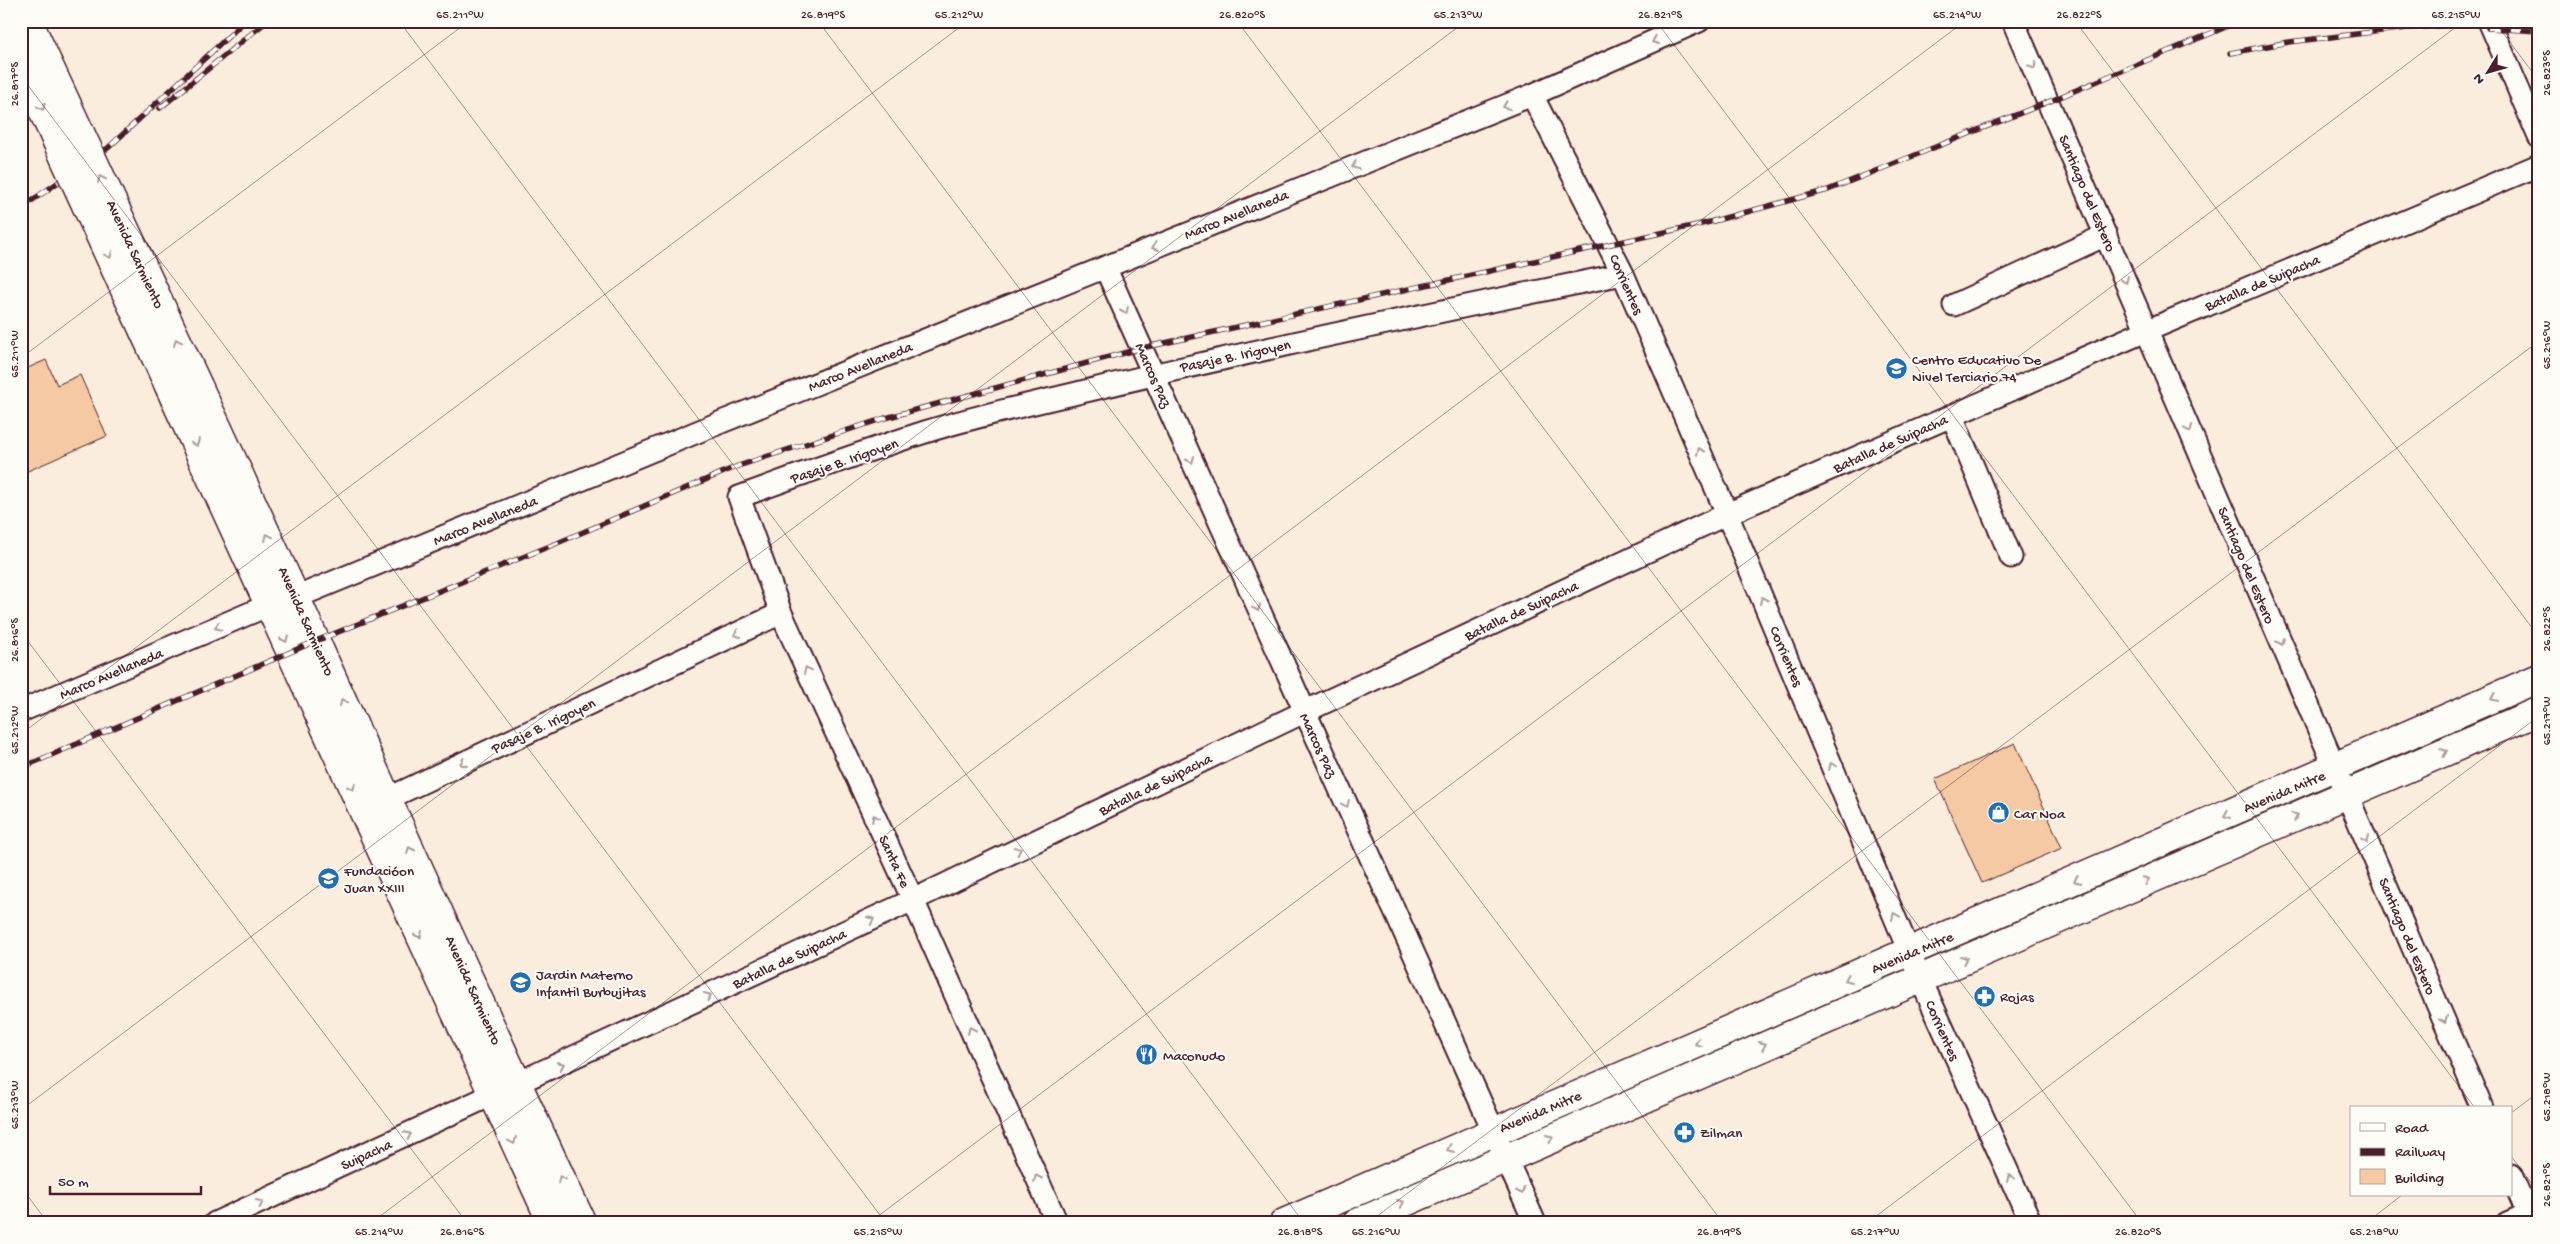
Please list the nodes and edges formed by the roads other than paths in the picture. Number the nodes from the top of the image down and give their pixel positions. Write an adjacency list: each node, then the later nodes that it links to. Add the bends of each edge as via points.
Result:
1 (28, 21): 15 (main road, Avenida Sarmiento, one-way to 1, bridge)
2 (1699, 21): 6 (street, Marco Avellaneda, one-way to 6)
3 (2014, 21): 9 (street, Santiago del Estero, one-way to 9)
4 (2489, 21): 7 (street)
5 (21, 63): 15 (main road, Avenida Sarmiento, one-way to 15, bridge)
6 (1532, 95): 10 (street, Marco Avellaneda, one-way to 10); 11 (street, Corrientes)
7 (2539, 137)
8 (2539, 164): 13 (street, Batalla de Suipacha)
9 (2106, 235): 12 (street); 13 (street, Santiago del Estero, one-way to 13)
10 (1105, 267): 14 (street, Marcos Paz, one-way to 14); 20 (street, Marco Avellaneda)
11 (1623, 274): 14 (street, Pasaje B. Irigoyen); 18 (street, Corrientes, one-way to 11)
12 (1954, 305)
13 (2146, 331): 16 (street, Batalla de Suipacha); 27 (street, Santiago del Estero, one-way to 27)
14 (1153, 373): 17 (street, Pasaje B. Irigoyen, via 927,431); 26 (street, Marcos Paz, one-way to 26)
15 (186, 393): 20 (main road, Avenida Sarmiento, one-way to 15); 21 (main road, Avenida Sarmiento, one-way to 21)
16 (1952, 416): 18 (street, Batalla de Suipacha); 19 (street)
17 (739, 497): 22 (street, Santa Fe)
18 (1727, 514): 26 (street, Batalla de Suipacha); 31 (street, Corrientes, one-way to 18)
19 (2011, 557)
20 (296, 597): 21 (street, Marco Avellaneda); 29 (main road, Avenida Sarmiento, one-way to 20)
21 (270, 605): 24 (street, Marco Avellaneda, one-way to 24); 34 (main road, Avenida Sarmiento, one-way to 34)
22 (781, 613): 29 (street, Pasaje B. Irigoyen, one-way to 29); 30 (street, Santa Fe, one-way to 22)
23 (2539, 678): 27 (main road, Avenida Mitre, one-way to 27)
24 (21, 711)
25 (2539, 711): 28 (main road, Avenida Mitre, one-way to 25)
26 (1304, 712): 30 (street, Batalla de Suipacha, one-way to 26); 36 (street, Marcos Paz, one-way to 36)
27 (2336, 768): 28 (street, Santiago del Estero); 31 (main road, Avenida Mitre, one-way to 31)
28 (2346, 794): 32 (main road, Avenida Mitre, one-way to 28); 35 (street, Santiago del Estero, one-way to 35)
29 (387, 799): 33 (main road, Avenida Sarmiento, one-way to 29)
30 (913, 900): 33 (street, Batalla de Suipacha, one-way to 30); 43 (street, Santa Fe, one-way to 30)
31 (1910, 953): 32 (street, Corrientes); 36 (main road, Avenida Mitre, one-way to 36)
32 (1920, 978): 37 (main road, Avenida Mitre, one-way to 32); 47 (street, Corrientes, one-way to 32)
33 (517, 1085): 34 (street, Suipacha); 42 (main road, Avenida Sarmiento, one-way to 33)
34 (492, 1096): 40 (street, Suipacha, one-way to 34); 41 (main road, Avenida Sarmiento, one-way to 41)
35 (2481, 1106)
36 (1494, 1130): 37 (street, Marcos Paz); 44 (main road, Avenida Mitre, one-way to 44)
37 (1506, 1156): 45 (main road, Avenida Mitre, one-way to 37); 46 (street, Marcos Paz, one-way to 46)
38 (2512, 1177): 39 (street)
39 (2533, 1215): 48 (street)
40 (215, 1223)
41 (552, 1223)
42 (582, 1223)
43 (1057, 1223)
44 (1284, 1223)
45 (1357, 1223)
46 (1535, 1223)
47 (2031, 1223)
48 (2507, 1223)

